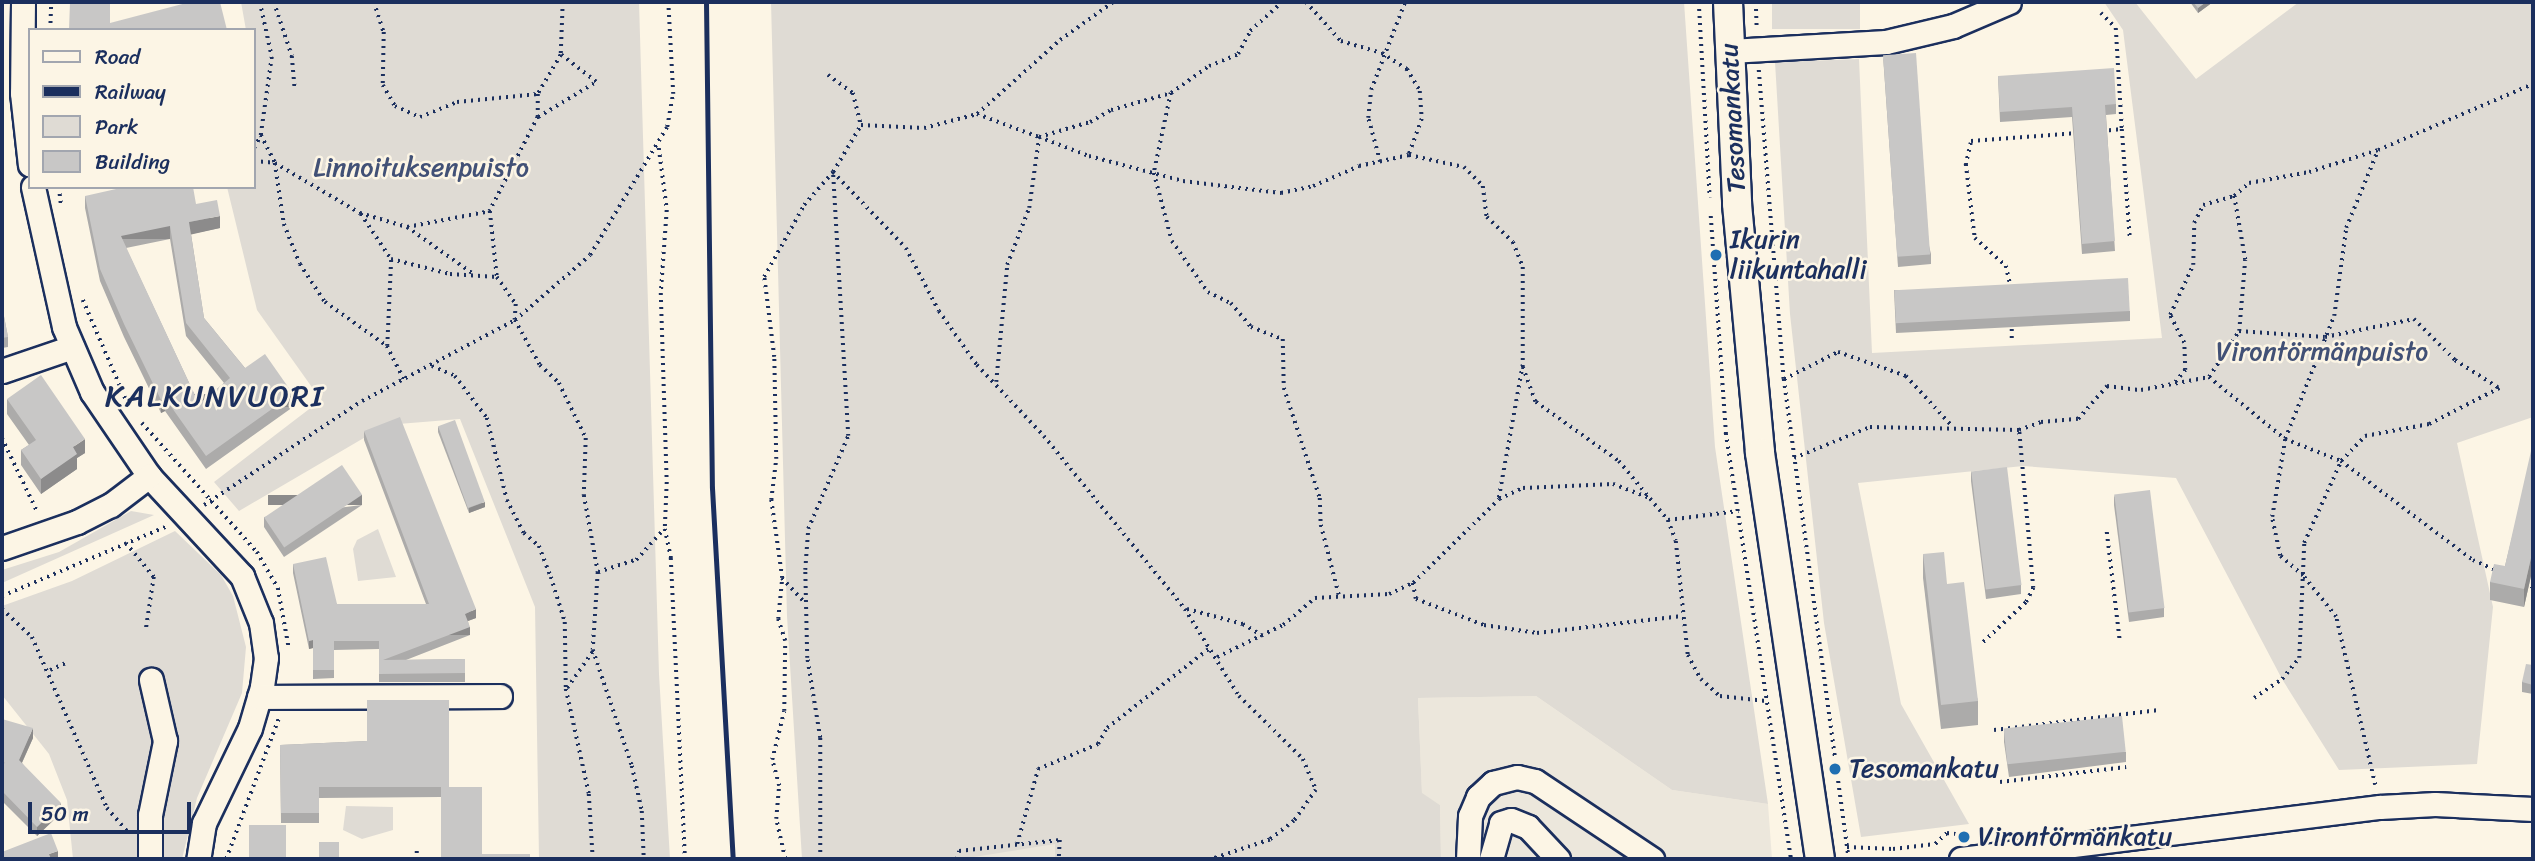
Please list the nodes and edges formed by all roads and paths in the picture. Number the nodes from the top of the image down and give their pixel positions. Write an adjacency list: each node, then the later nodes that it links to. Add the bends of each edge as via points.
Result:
1 (23, 2): 38 (street, via 22,93)
2 (51, 2): 17 (path)
3 (260, 2): 34 (path, via 272,57)
4 (274, 2): 25 (path, via 292,56)
5 (374, 2): 27 (path, via 384,32 383,85 395,106 420,117 457,102)
6 (563, 2): 21 (path)
7 (668, 2): 39 (path, via 673,94)
8 (1112, 2): 28 (path, via 1059,40)
9 (1282, 2): 26 (path, via 1250,31 1238,54 1209,66)
10 (1306, 2): 20 (path, via 1341,41)
11 (1405, 2): 20 (path)
12 (1699, 2): 23 (path)
13 (1728, 2): 19 (main road, Tesomankatu)
14 (1756, 2): 18 (path)
15 (2009, 2): 18 (street, via 1953,26 1886,42)
16 (2101, 13): 31 (path, via 2116,28)
17 (50, 28)
18 (1758, 50): 19 (street); 68 (path)
19 (1730, 51): 141 (main road, Tesomankatu, via 1737,204 1760,453)
20 (1382, 53): 41 (path, via 1407,69 1420,90 1422,119); 44 (path, via 1368,118)
21 (561, 55): 27 (path); 29 (path, via 596,82)
22 (828, 75): 30 (path, via 853,93)
23 (1701, 75)
24 (2533, 84): 40 (path)
25 (295, 90)
26 (1171, 93): 36 (path); 46 (path)
27 (538, 94): 29 (path)
28 (977, 114): 30 (path, via 924,128); 36 (path)
29 (538, 117): 49 (path)
30 (862, 125): 45 (path)
31 (2122, 129): 32 (path); 52 (path)
32 (2094, 131)
33 (2081, 132): 56 (path, via 1971,142 1966,164 1975,238 2006,266)
34 (261, 135): 35 (path); 37 (path); 43 (path)
35 (256, 136)
36 (1039, 137): 46 (path); 70 (path, via 1029,208 1007,265)
37 (256, 144)
38 (28, 146)
39 (659, 146): 58 (path, via 590,255); 85 (path, via 667,210 661,293 667,482)
40 (2378, 150): 48 (path, via 2309,172 2249,183); 60 (path, via 2346,228 2333,316)
41 (1409, 155): 44 (path); 64 (path, via 1464,167 1483,186 1487,217 1513,242 1522,267)
42 (256, 161): 43 (path)
43 (273, 161): 50 (path); 63 (path, via 284,224 300,264 325,302)
44 (1380, 162): 46 (path, via 1282,193)
45 (833, 172): 70 (path, via 906,248 939,311); 93 (path, via 804,205 764,277 774,357 776,458 771,500); 99 (path, via 848,436 808,529)
46 (1154, 173): 97 (path, via 1172,241 1208,292 1231,303 1251,327 1283,339 1284,388 1320,498 1321,525)
47 (33, 189): 62 (street, via 50,273)
48 (2234, 196): 59 (path, via 2245,260); 71 (path, via 2203,205 2194,223 2193,265 2169,315 2184,343 2185,370)
49 (490, 211): 51 (path); 55 (path)
50 (360, 213): 51 (path); 53 (path)
51 (407, 227): 54 (path)
52 (2130, 238)
53 (391, 259): 54 (path, via 450,274); 63 (path)
54 (472, 273): 55 (path)
55 (497, 277): 58 (path, via 516,304)
56 (2011, 297)
57 (2011, 311): 61 (path)
58 (515, 320): 65 (path); 91 (path, via 540,365 559,383 586,438 584,495)
59 (2239, 331): 60 (path); 67 (path)
60 (2325, 337): 75 (path); 77 (path, via 2414,318 2455,360 2499,388 2429,424 2365,436)
61 (2012, 339)
62 (72, 346): 66 (street); 78 (street, via 92,392)
63 (387, 346): 69 (path)
64 (1522, 365): 79 (path, via 1536,402 1619,461); 80 (path)
65 (432, 366): 69 (path); 113 (path, via 455,376 487,418 507,499 524,533 539,546 565,622)
66 (2, 371)
67 (2209, 377): 71 (path); 75 (path)
68 (1784, 379): 72 (path, via 1838,352 1906,376); 76 (path)
69 (404, 380): 81 (path, via 362,401)
70 (996, 382): 101 (path)
71 (2174, 384): 73 (path, via 2141,390 2106,386 2078,419 2041,422)
72 (1952, 426): 73 (path); 76 (path, via 1870,427)
73 (2019, 430): 106 (path, via 2033,587 2026,602)
74 (2, 438): 87 (path)
75 (2285, 439): 77 (path); 92 (path, via 2272,517 2280,556)
76 (1794, 458): 142 (path)
77 (2341, 461): 90 (path, via 2473,560); 92 (path, via 2304,543)
78 (149, 476): 83 (street); 87 (street, via 111,505)
79 (1648, 498): 80 (path, via 1613,484 1570,484 1523,488); 84 (path)
80 (1499, 499): 95 (path)
81 (212, 500)
82 (1738, 511): 84 (path)
83 (186, 517): 88 (path); 115 (street, via 229,558 256,606 266,658)
84 (1668, 520): 102 (path, via 1676,541)
85 (664, 529): 91 (path, via 636,560); 131 (path, via 671,558)
86 (2107, 531): 105 (path)
87 (47, 534): 89 (street)
88 (126, 543): 98 (path); 103 (path, via 155,577)
89 (2, 548)
90 (2497, 571)
91 (598, 572): 108 (path)
92 (2303, 576): 116 (path, via 2299,658 2283,679); 122 (path, via 2336,617)
93 (782, 578): 99 (path); 132 (path, via 777,598 785,641 784,711 772,760 779,786 776,819)
94 (2521, 582): 96 (path)
95 (1413, 583): 97 (path, via 1389,594); 102 (path, via 1416,599 1484,625 1537,633)
96 (2533, 587)
97 (1339, 595): 104 (path, via 1315,598)
98 (2, 596)
99 (805, 603): 133 (path, via 820,738)
100 (2, 609): 111 (path, via 32,637)
101 (1185, 609): 104 (path, via 1243,624); 107 (path)
102 (1682, 616): 117 (path, via 1688,654 1701,679 1720,695)
103 (146, 630)
104 (1263, 636): 109 (path)
105 (2120, 641)
106 (1983, 642)
107 (1211, 647): 109 (path); 124 (path, via 1107,727 1098,744 1038,769)
108 (593, 650): 113 (path); 130 (path, via 632,766 642,811)
109 (1217, 657): 136 (path, via 1239,696 1303,759 1316,790 1294,821 1270,840)
110 (68, 662): 111 (path)
111 (50, 670): 126 (path, via 107,808)
112 (151, 680): 126 (street, via 165,741 150,815)
113 (566, 690): 129 (path, via 589,794)
114 (500, 696): 115 (street)
115 (260, 697): 127 (street, via 204,823)
116 (2254, 698)
117 (1766, 701)
118 (2159, 709): 119 (path)
119 (1994, 730)
120 (2126, 767): 121 (path)
121 (2000, 782)
122 (2380, 807): 123 (street, via 2435,804); 143 (street)
123 (2533, 809)
124 (1017, 844): 134 (path, via 959,851); 135 (path, via 1060,841)
125 (417, 851): 128 (path)
126 (149, 857)
127 (198, 859)
128 (417, 859)
129 (593, 859)
130 (644, 859)
131 (685, 859)
132 (785, 859)
133 (820, 859)
134 (957, 859)
135 (1059, 859)
136 (1213, 859)
137 (1468, 859): 140 (street, via 1470,816 1478,797 1493,783 1517,777 1535,781)
138 (1491, 859): 139 (street, via 1501,823 1511,820 1528,827)
139 (1558, 859)
140 (1652, 859)
141 (1820, 859)
142 (1849, 859)
143 (1969, 859)

